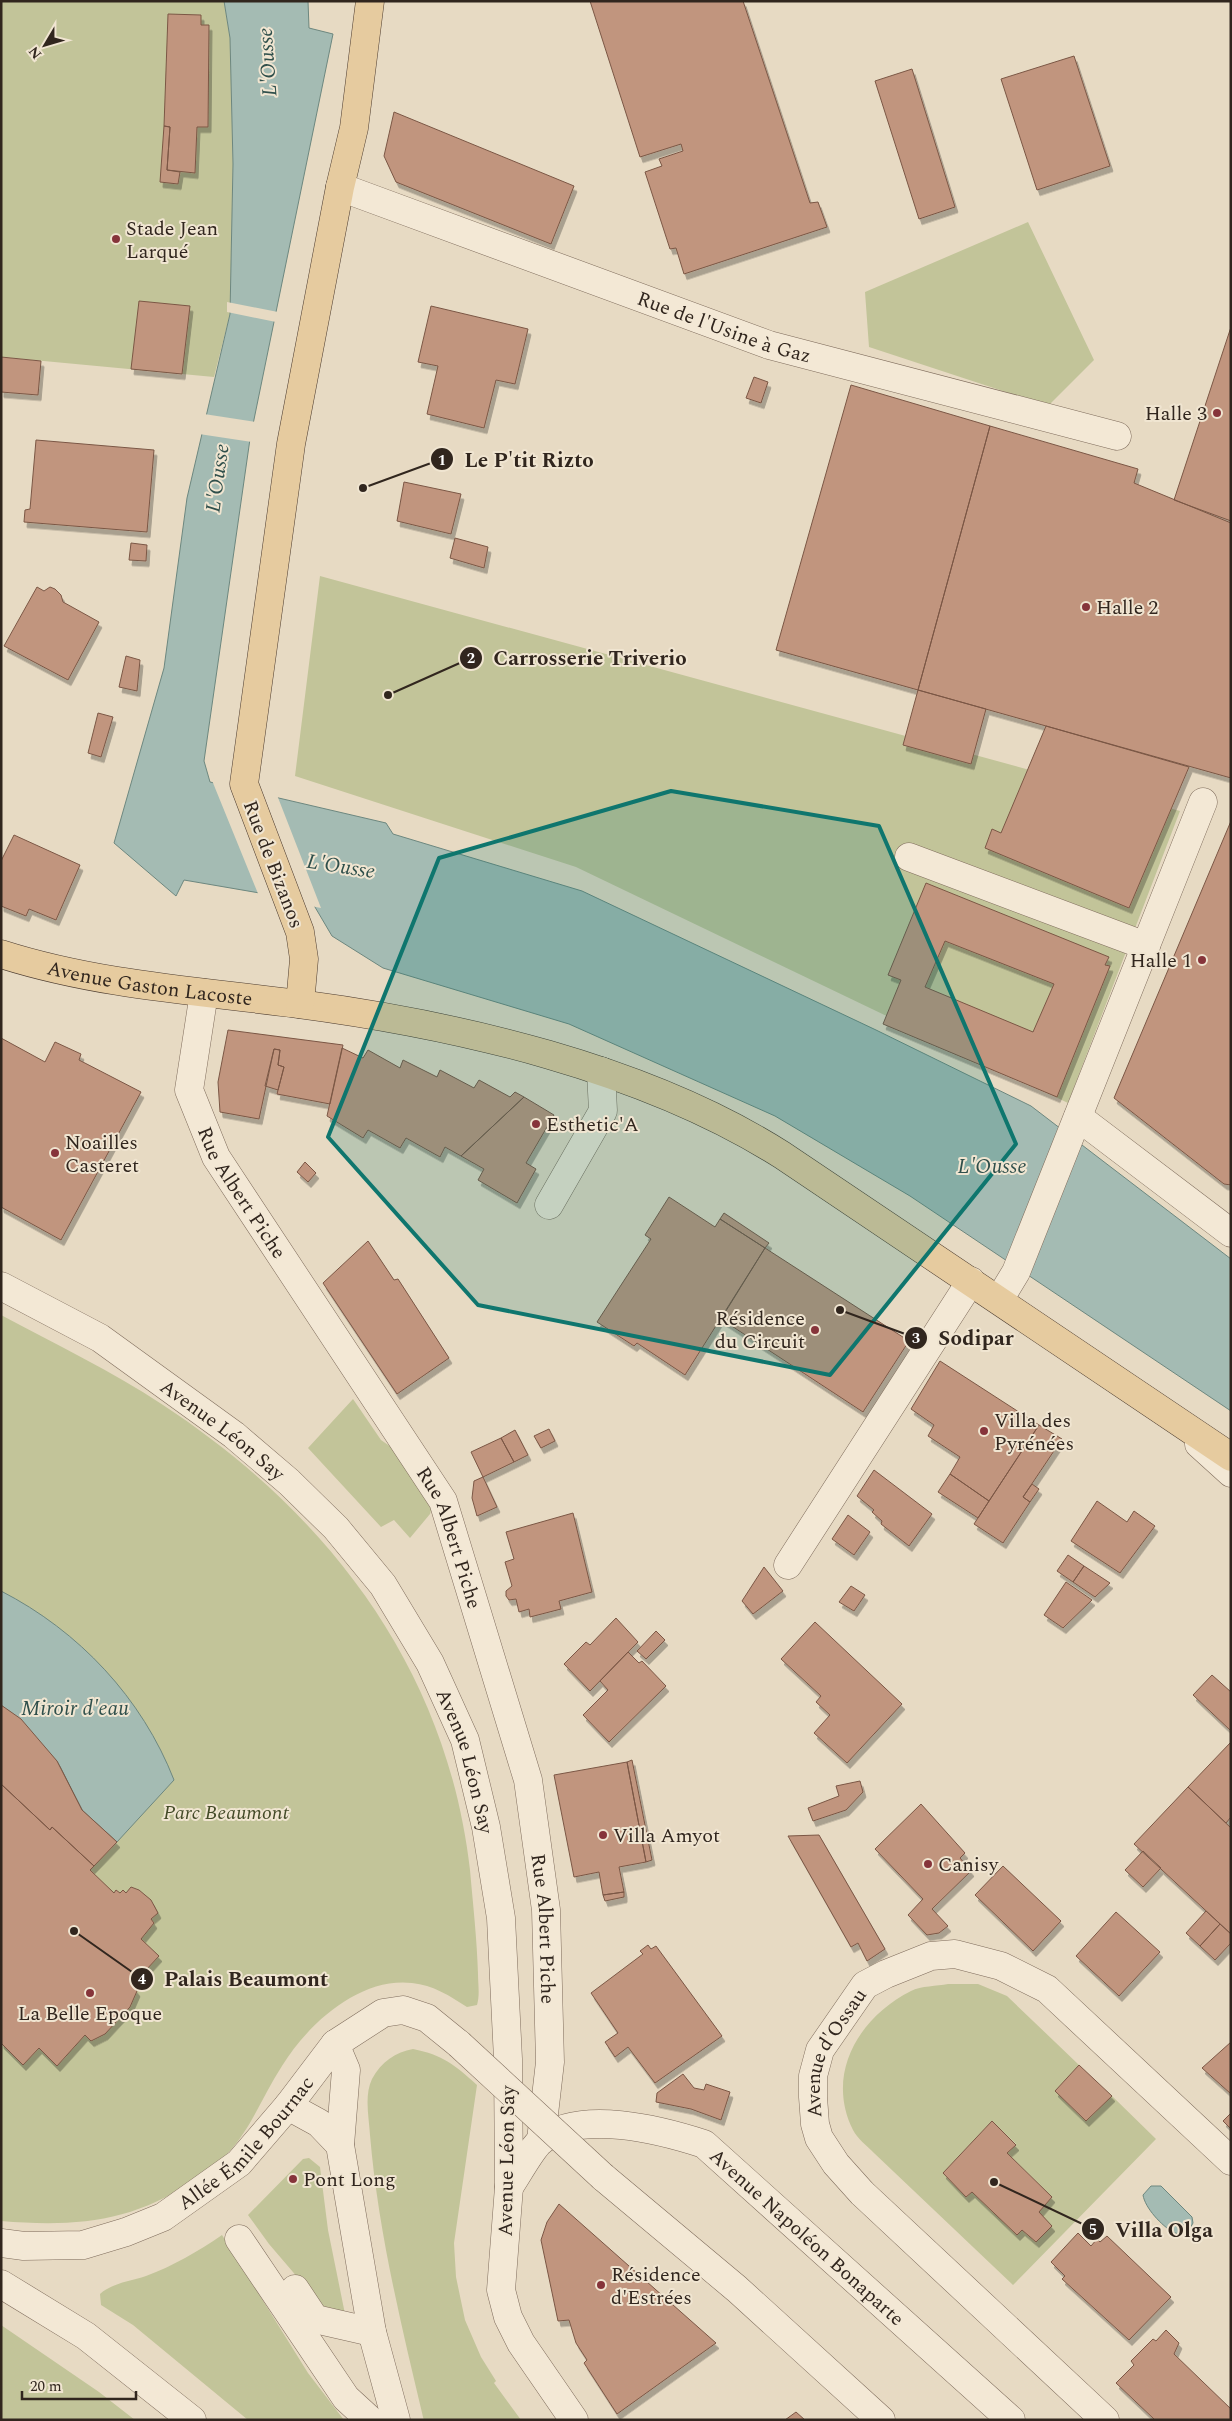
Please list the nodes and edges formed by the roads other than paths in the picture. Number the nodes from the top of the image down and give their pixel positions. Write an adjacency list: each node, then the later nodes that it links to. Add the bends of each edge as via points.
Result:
1 (370, 1): 2 (main road, via 354,128)
2 (340, 187): 3 (street, Rue de l'Usine à Gaz, via 769,345); 9 (main road, Rue de Bizanos, via 291,444 244,784 300,932 304,959)
3 (1116, 436)
4 (1204, 802): 6 (street)
5 (908, 857): 6 (street)
6 (1146, 946): 11 (street)
7 (1, 954): 8 (main road, Avenue Gaston Lacoste, via 91,976)
8 (204, 993): 9 (main road, Avenue Gaston Lacoste); 23 (street, Rue Albert Piche, via 189,1090 216,1157 443,1501 528,1780 546,1910 550,2062)
9 (300, 1004): 10 (main road, Avenue Gaston Lacoste, via 524,1048)
10 (601, 1070): 12 (street, via 604,1111); 14 (main road, Avenue Gaston Lacoste, via 688,1106 766,1145)
11 (1076, 1123): 13 (street); 16 (street, via 1016,1272)
12 (550, 1205)
13 (1231, 1233)
14 (971, 1281): 16 (main road, Avenue Gaston Lacoste); 20 (street)
15 (1, 1286): 26 (street, Avenue Léon Say, via 100,1338 234,1435 289,1482 336,1528 383,1585 430,1663 465,1740 486,1827 501,1918 508,2059)
16 (998, 1300): 17 (main road, Avenue Gaston Lacoste)
17 (1165, 1412): 18 (main road, Avenue Gaston Lacoste); 19 (street)
18 (1231, 1457)
19 (1231, 1473)
20 (788, 1566)
21 (335, 2044): 22 (street, Allée Émile Bournac); 24 (street, via 346,2070); 34 (street, Allée Émile Bournac, bridge, via 384,2013 403,2010 427,2018 604,2177 737,2288)
22 (288, 2106): 24 (street, via 319,2123); 27 (street, Allée Émile Bournac, via 238,2164 163,2217 83,2245)
23 (541, 2140): 26 (street, Avenue Napoléon Bonaparte); 35 (street, Avenue Napoléon Bonaparte, via 570,2126 604,2125 665,2132 704,2144)
24 (340, 2145): 29 (street)
25 (1231, 2161): 36 (street, Avenue d'Ossau, via 1047,1989 1001,1966 978,1959 955,1954 931,1956 865,1985 820,2050 813,2076 815,2124 819,2138 836,2164 862,2193)
26 (509, 2187): 33 (street, Avenue Léon Say, via 501,2290 503,2300 520,2343)
27 (1, 2243)
28 (1, 2284): 30 (street, via 86,2336)
29 (372, 2332): 31 (street, via 315,2319 247,2234 346,2398); 32 (street)
30 (192, 2420)
31 (370, 2420)
32 (396, 2420)
33 (574, 2420)
34 (881, 2420)
35 (1011, 2420)
36 (1105, 2420)

